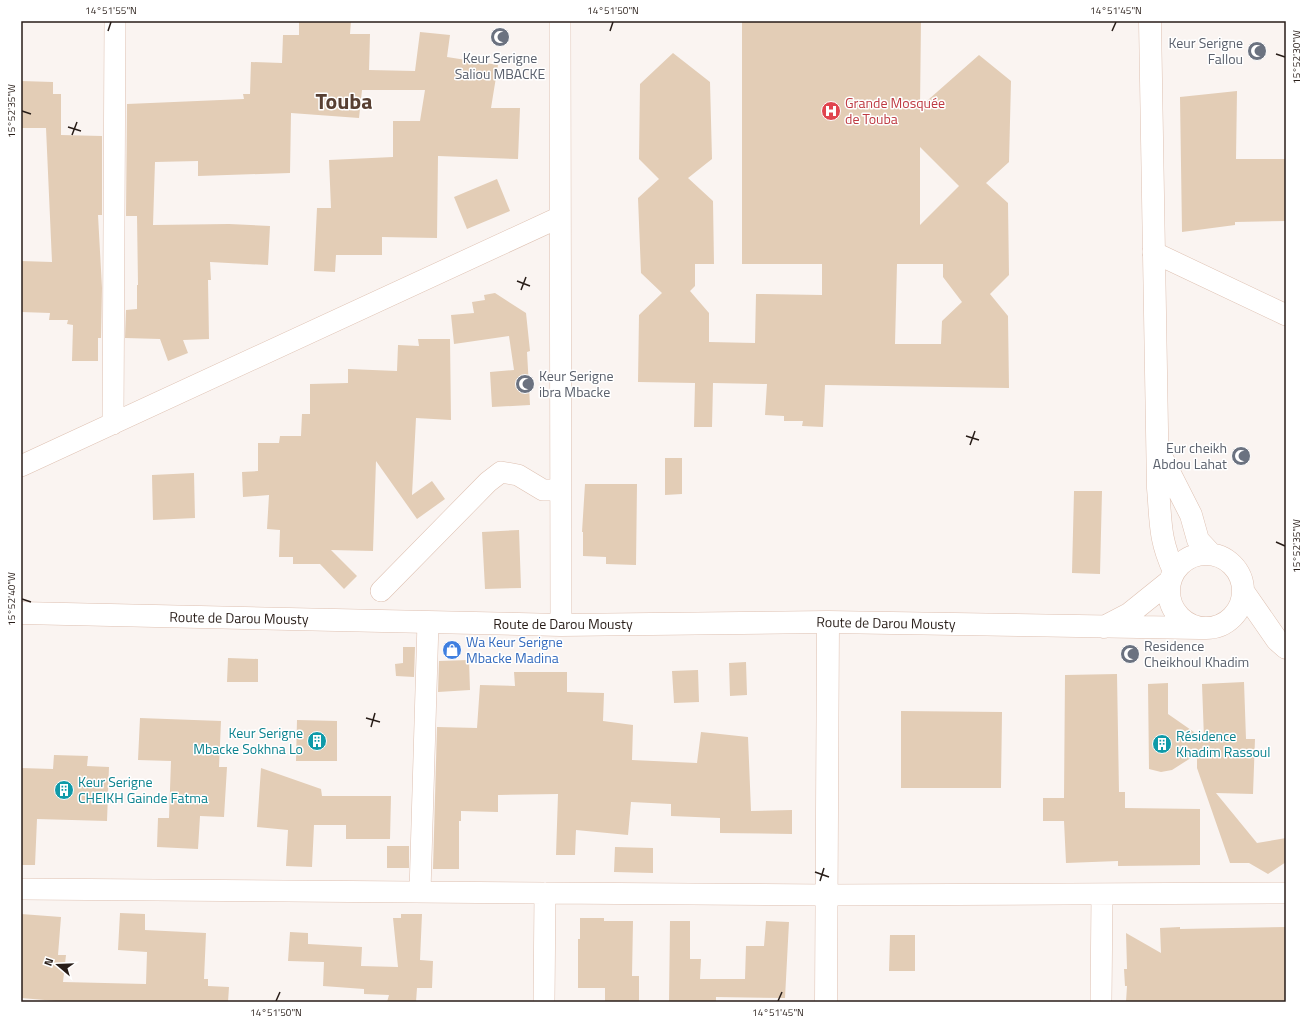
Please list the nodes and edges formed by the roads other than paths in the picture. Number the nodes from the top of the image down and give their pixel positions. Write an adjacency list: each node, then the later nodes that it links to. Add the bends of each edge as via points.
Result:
1 (115, 21): 7 (street)
2 (560, 21): 4 (street)
3 (1150, 21): 5 (main road)
4 (560, 217): 7 (street); 10 (street)
5 (1153, 252): 6 (street); 8 (main road)
6 (1286, 315)
7 (113, 424): 9 (street)
8 (1159, 452): 11 (main road, via 1191,515 1198,540); 12 (main road, via 1160,531)
9 (21, 466)
10 (560, 490): 13 (street, via 543,490 518,475 501,472 488,482); 19 (street)
11 (1211, 554): 12 (main road, via 1190,557); 14 (main road, via 1221,557 1238,571)
12 (1172, 576): 20 (main road, via 1129,614); 21 (main road, via 1170,602 1174,612 1181,620)
13 (381, 591)
14 (1243, 591): 16 (main road, via 1242,602); 22 (main road)
15 (21, 613): 17 (main road, Route de Darou Mousty)
16 (1230, 619): 21 (main road, via 1211,628); 22 (main road)
17 (428, 622): 19 (main road, Route de Darou Mousty); 24 (street)
18 (828, 622): 19 (main road, Route de Darou Mousty); 20 (main road, Route de Darou Mousty); 27 (main road)
19 (561, 625)
20 (1104, 626): 21 (main road, Route de Darou Mousty)
21 (1200, 628)
22 (1282, 644)
23 (21, 889): 24 (street)
24 (420, 892): 25 (street)
25 (545, 893): 27 (street); 29 (street)
26 (1286, 893): 28 (street)
27 (827, 895): 28 (street); 30 (main road)
28 (1102, 895): 31 (street)
29 (544, 1002)
30 (826, 1002)
31 (1101, 1002)

